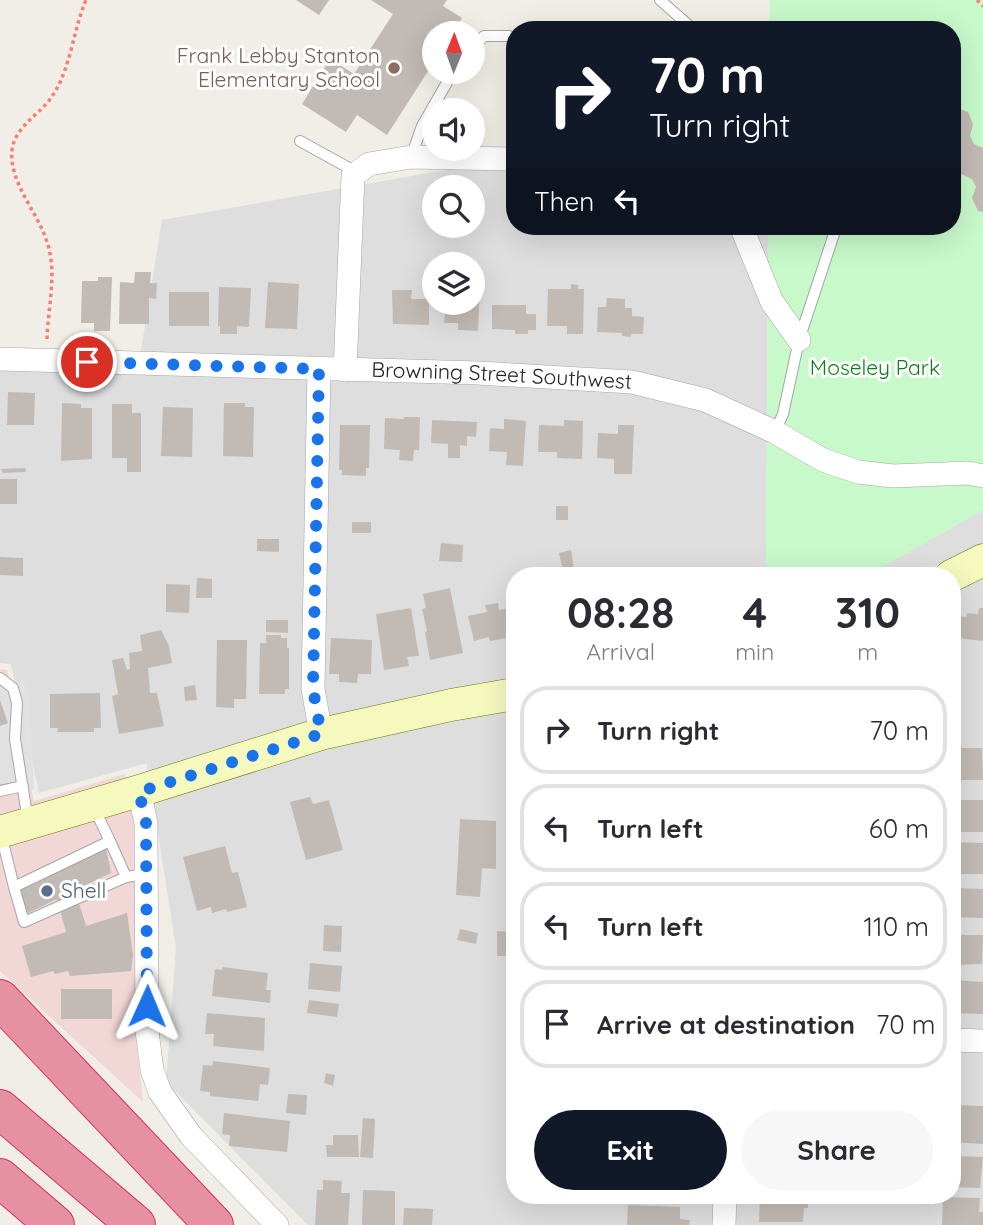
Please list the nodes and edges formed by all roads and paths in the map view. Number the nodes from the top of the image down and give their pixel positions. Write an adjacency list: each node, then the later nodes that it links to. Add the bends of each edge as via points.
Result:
1 (86, 0): 16 (path, via 63,78 12,147 12,166 46,238 52,264)
2 (660, 0): 5 (lane)
3 (977, 0): 4 (path)
4 (983, 6)
5 (684, 21)
6 (485, 36): 7 (lane)
7 (506, 36)
8 (446, 84): 10 (lane, via 422,126)
9 (300, 141): 12 (lane)
10 (411, 157): 11 (street); 12 (street, via 369,164)
11 (506, 159)
12 (358, 173): 19 (street, via 353,177)
13 (745, 235): 15 (street, via 772,302)
14 (834, 235): 15 (lane)
15 (799, 340): 20 (lane)
16 (47, 345)
17 (0, 359): 18 (street, Browning Street Southwest)
18 (319, 369): 19 (street, Browning Street Southwest); 26 (street, via 313,689)
19 (345, 370): 20 (street, Browning Street Southwest, via 632,382 705,400)
20 (775, 432): 21 (street, Browning Street Southwest, via 823,460 858,472)
21 (983, 476)
22 (983, 560): 23 (main road)
23 (961, 571)
24 (0, 678): 27 (lane, via 13,688 17,703 15,739)
25 (506, 695): 26 (main road)
26 (321, 734): 29 (main road)
27 (23, 786): 28 (lane); 31 (lane)
28 (0, 792)
29 (139, 792): 30 (main road); 33 (street, via 146,822)
30 (93, 804): 31 (main road); 32 (lane)
31 (10, 829): 34 (lane)
32 (110, 841): 33 (lane); 34 (lane)
33 (137, 875): 34 (lane, via 23,922); 44 (street, via 147,1031 160,1092 191,1136)
34 (14, 887)
35 (0, 999): 43 (highway)
36 (961, 1040): 37 (street)
37 (983, 1041)
38 (0, 1109): 42 (highway)
39 (0, 1178): 41 (highway)
40 (725, 1204): 45 (street)
41 (55, 1225)
42 (136, 1225)
43 (214, 1225)
44 (277, 1225)
45 (724, 1225)

